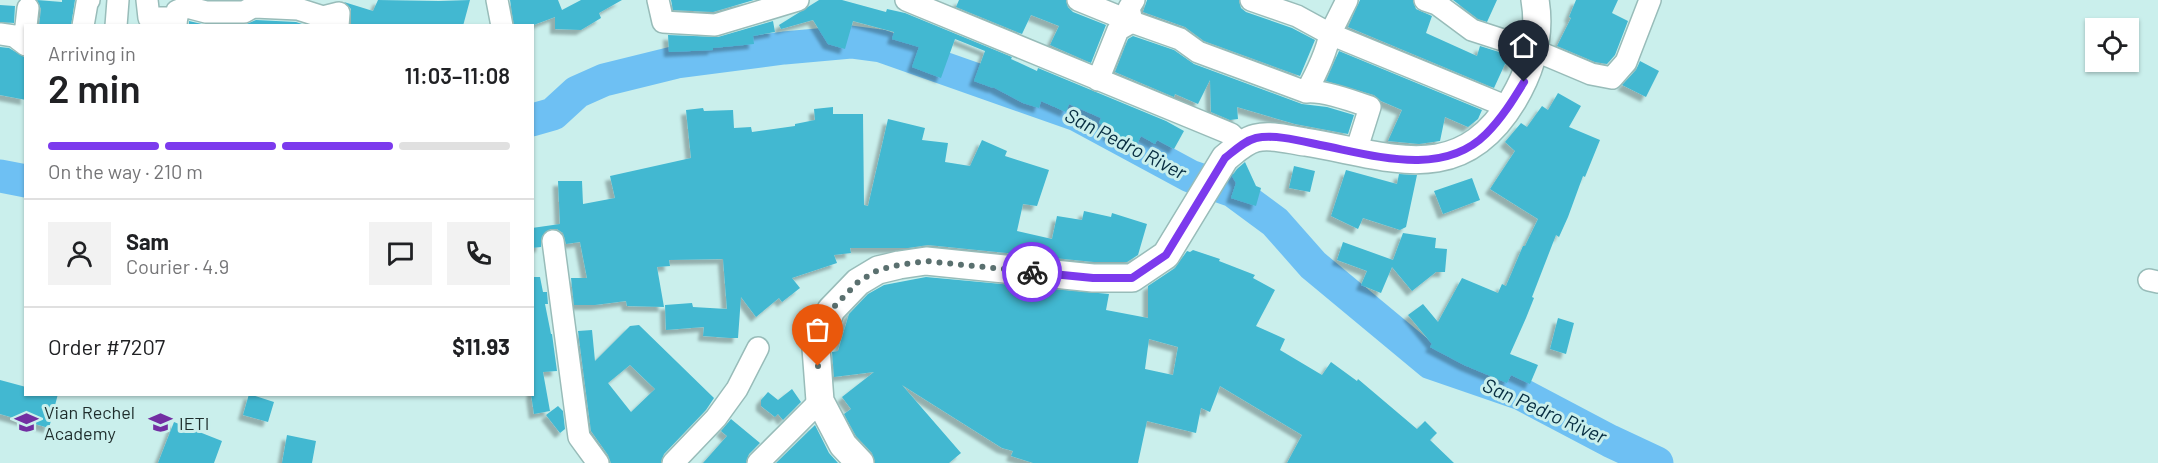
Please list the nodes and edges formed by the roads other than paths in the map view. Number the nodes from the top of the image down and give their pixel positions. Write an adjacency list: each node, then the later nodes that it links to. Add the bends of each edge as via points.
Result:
1 (89, 0): 19 (street)
2 (118, 0): 20 (street)
3 (146, 0): 17 (street, via 149,18); 21 (street)
4 (497, 0): 23 (street)
5 (658, 0): 6 (street, via 663,22 714,25)
6 (798, 0)
7 (906, 0): 28 (street)
8 (1078, 0): 18 (street)
9 (1134, 0): 18 (street, via 1129,8)
10 (1251, 0): 24 (street)
11 (1347, 0): 24 (street)
12 (1425, 0): 27 (street, via 1437,4 1472,30)
13 (1535, 0): 27 (main road, via 1538,17)
14 (1650, 0): 27 (street, via 1626,62 1612,78 1591,74)
15 (254, 11): 16 (street); 17 (street, via 206,12 187,8 177,11)
16 (299, 11): 22 (street, via 324,17 339,13)
17 (177, 22)
18 (1132, 22): 28 (street, via 1118,30); 29 (street, via 1180,39 1198,52)
19 (83, 24)
20 (116, 24)
21 (141, 24)
22 (338, 24)
23 (502, 24)
24 (1330, 33): 29 (street, via 1328,46); 30 (street)
25 (0, 34): 26 (street, via 14,36)
26 (24, 44)
27 (1534, 50): 32 (main road, via 1524,82 1506,111 1485,136 1460,152 1430,160 1397,160 1275,137 1256,138)
28 (1098, 80): 32 (street, via 1231,134)
29 (1306, 92): 31 (street, via 1370,107)
30 (1498, 104)
31 (1359, 142)
32 (1239, 147): 35 (main road, via 1225,158 1166,255 1132,278 1093,278 926,261 878,270 858,282 831,310 816,348)
33 (553, 241): 36 (street, via 579,437)
34 (758, 348): 37 (street, via 717,418)
35 (820, 401): 38 (street); 39 (main road, via 843,445)
36 (598, 463)
37 (673, 463)
38 (758, 463)
39 (861, 463)

